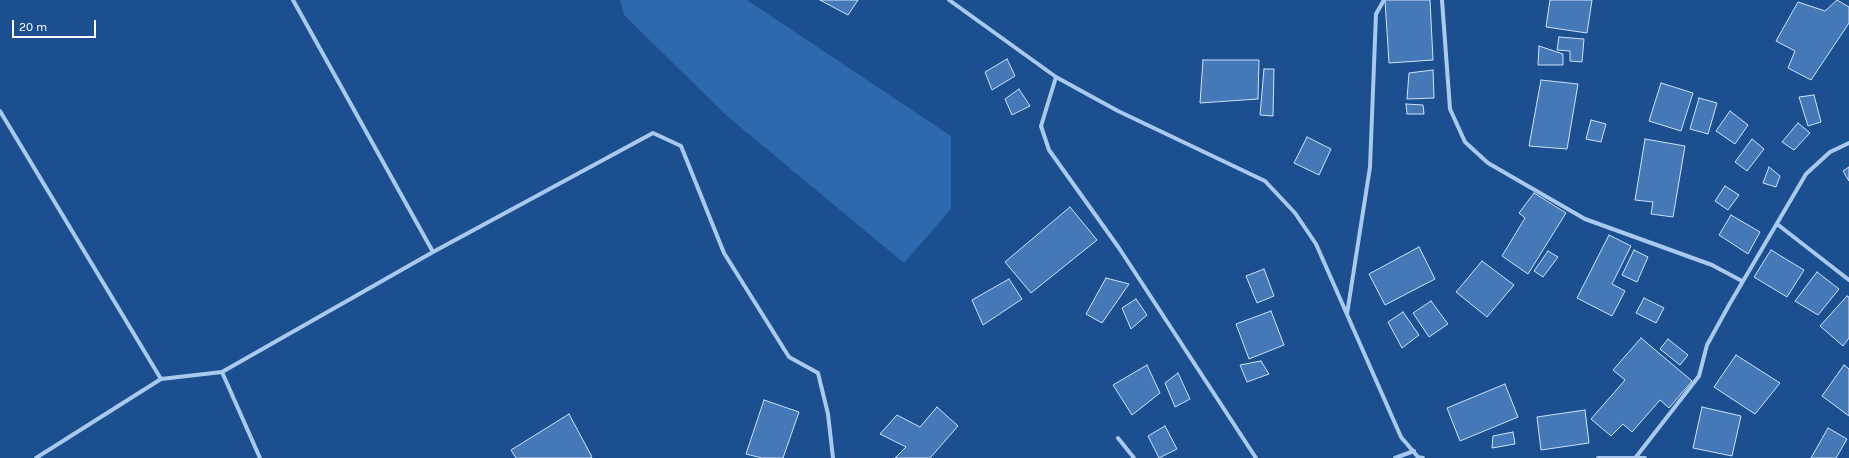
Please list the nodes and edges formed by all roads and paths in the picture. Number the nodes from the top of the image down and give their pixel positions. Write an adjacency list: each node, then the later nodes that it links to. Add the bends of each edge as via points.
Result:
1 (293, 0): 9 (street)
2 (949, 0): 5 (street)
3 (1384, 0): 12 (street, via 1376,14 1370,167)
4 (1442, 0): 11 (street, via 1450,109 1465,142 1488,163 1585,219 1712,265)
5 (1056, 77): 12 (street, via 1118,111 1265,181 1295,213 1316,244); 22 (street, via 1041,126 1048,150 1118,248)
6 (0, 111): 14 (street)
7 (1849, 143): 8 (street, via 1830,152 1806,174)
8 (1777, 224): 10 (street); 11 (street)
9 (433, 252): 13 (street); 20 (street, via 653,132 681,146 724,253 789,357 818,373 828,414)
10 (1849, 280)
11 (1742, 281): 17 (street, via 1708,345 1699,376)
12 (1347, 314): 16 (street, via 1401,437)
13 (222, 372): 14 (street); 19 (street)
14 (161, 379): 18 (street)
15 (1118, 438): 21 (street)
16 (1414, 452): 23 (street); 24 (street)
17 (1636, 457): 25 (street); 26 (street)
18 (36, 458)
19 (260, 458)
20 (834, 458)
21 (1134, 458)
22 (1256, 458)
23 (1394, 458)
24 (1423, 458)
25 (1598, 458)
26 (1646, 458)

